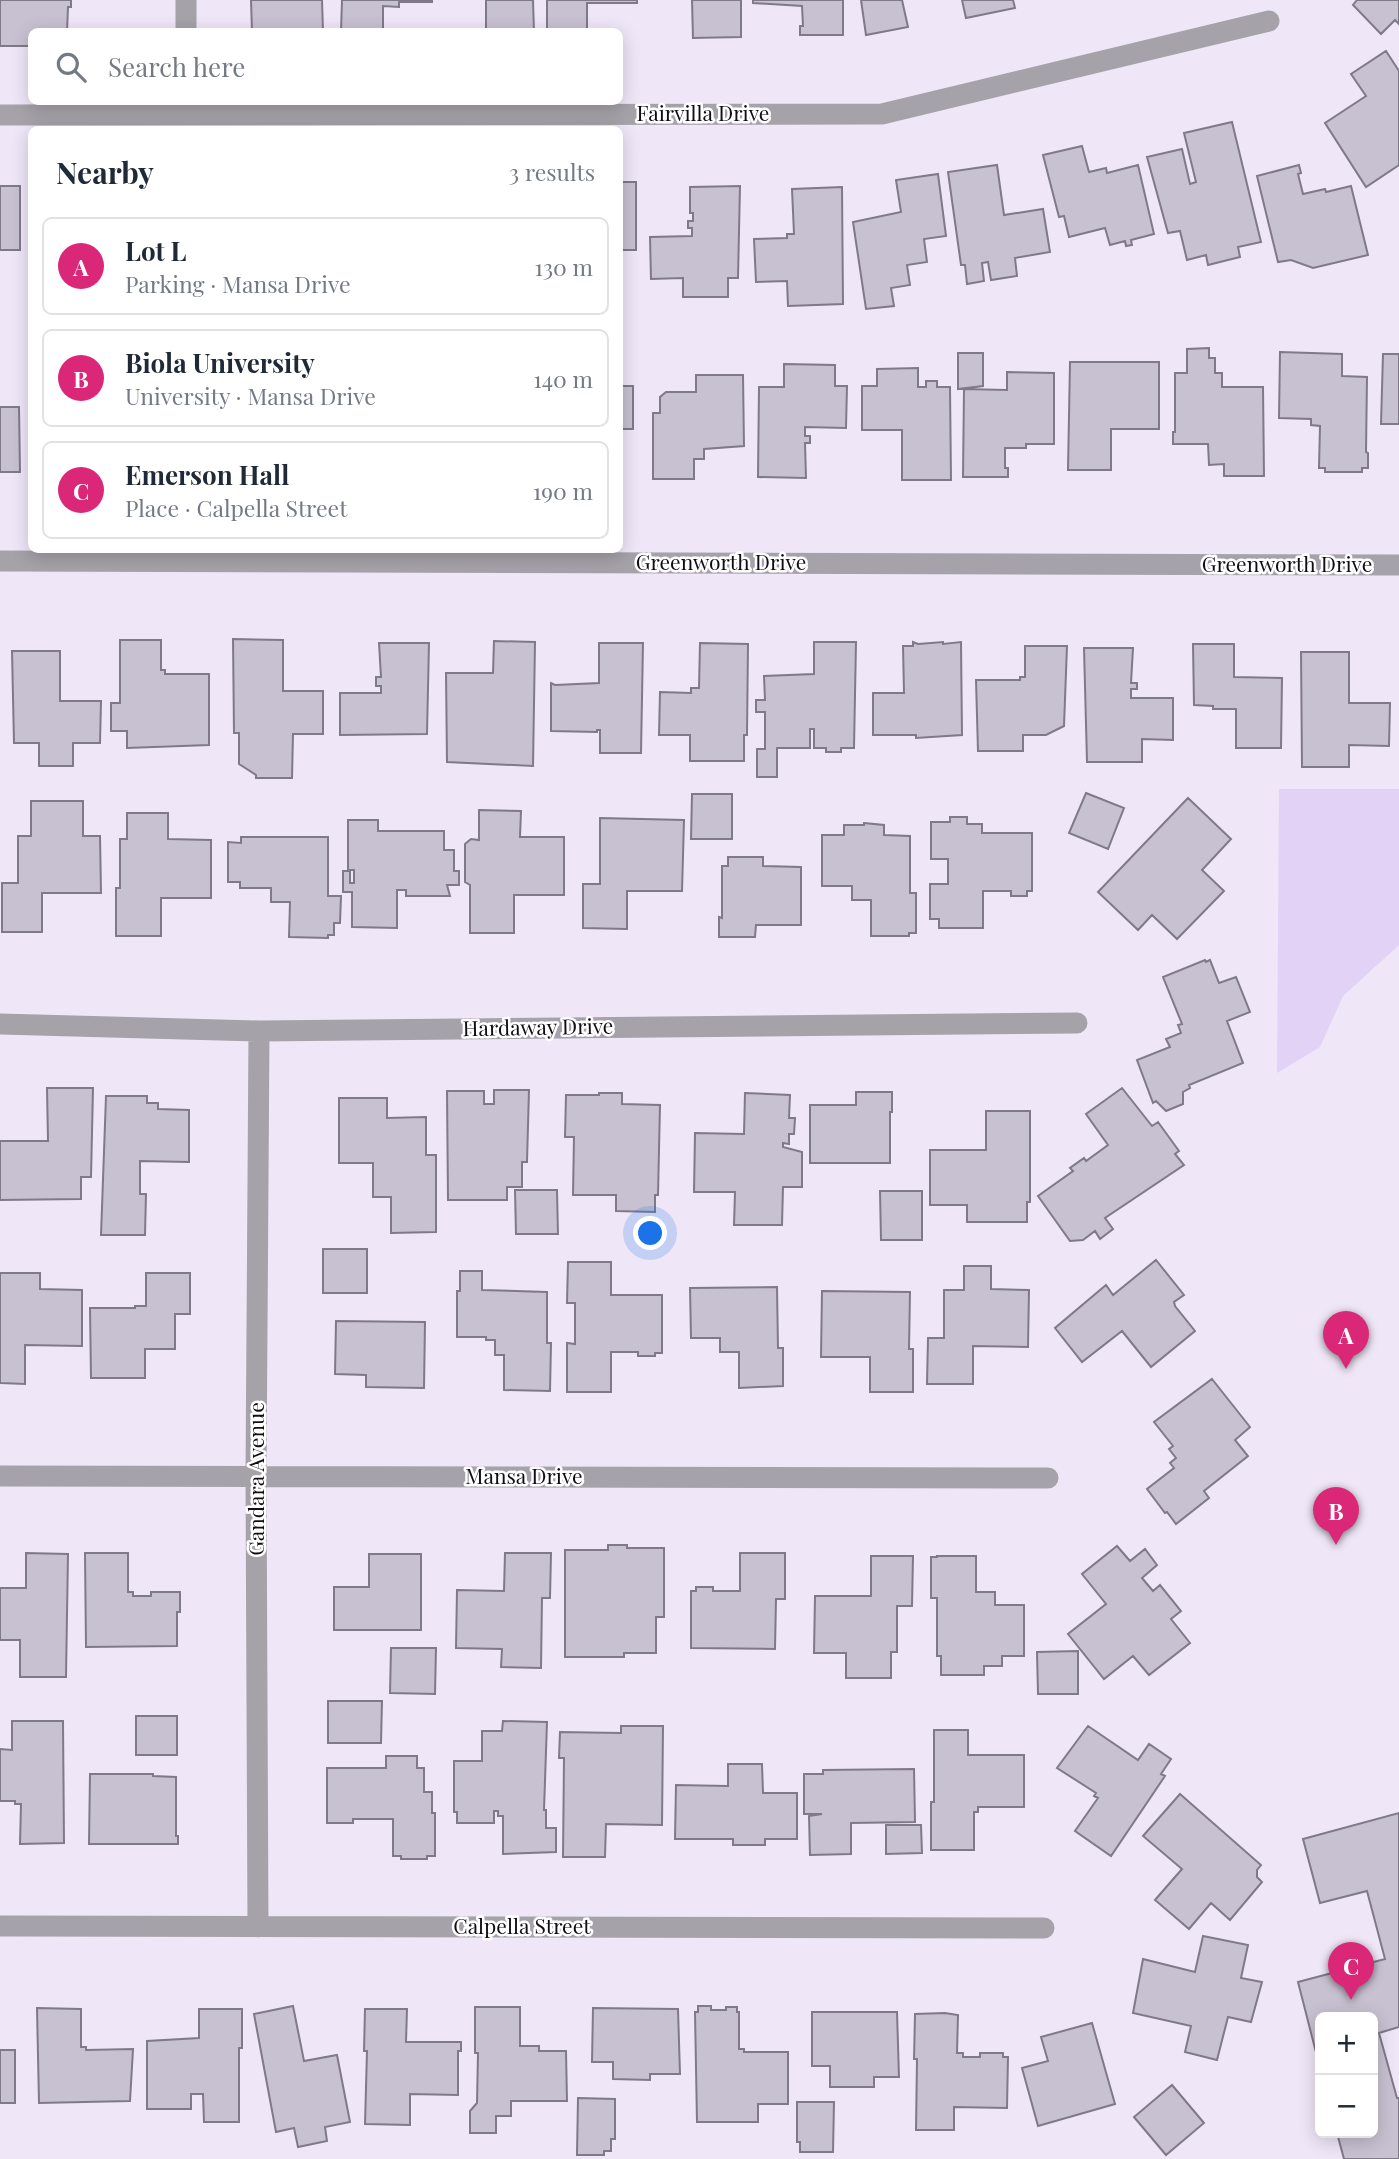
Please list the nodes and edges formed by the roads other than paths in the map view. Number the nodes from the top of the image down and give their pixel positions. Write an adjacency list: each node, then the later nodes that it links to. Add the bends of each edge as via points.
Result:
1 (186, 0): 3 (street)
2 (1269, 21): 5 (street, Fairvilla Drive, via 882,114)
3 (186, 28)
4 (0, 115): 5 (street, Fairvilla Drive)
5 (187, 116)
6 (181, 555): 7 (street, Greenworth Drive); 8 (street, Greenworth Drive)
7 (0, 561)
8 (1399, 565)
9 (1077, 1023): 11 (street, Hardaway Drive)
10 (0, 1024): 11 (street, Hardaway Drive)
11 (259, 1031): 13 (street, Gandara Avenue)
12 (0, 1476): 13 (street, Mansa Drive)
13 (256, 1476): 14 (street, Mansa Drive); 16 (street, Gandara Avenue)
14 (1048, 1478)
15 (0, 1926): 16 (street, Calpella Street)
16 (258, 1927): 17 (street, Calpella Street)
17 (1044, 1928)

